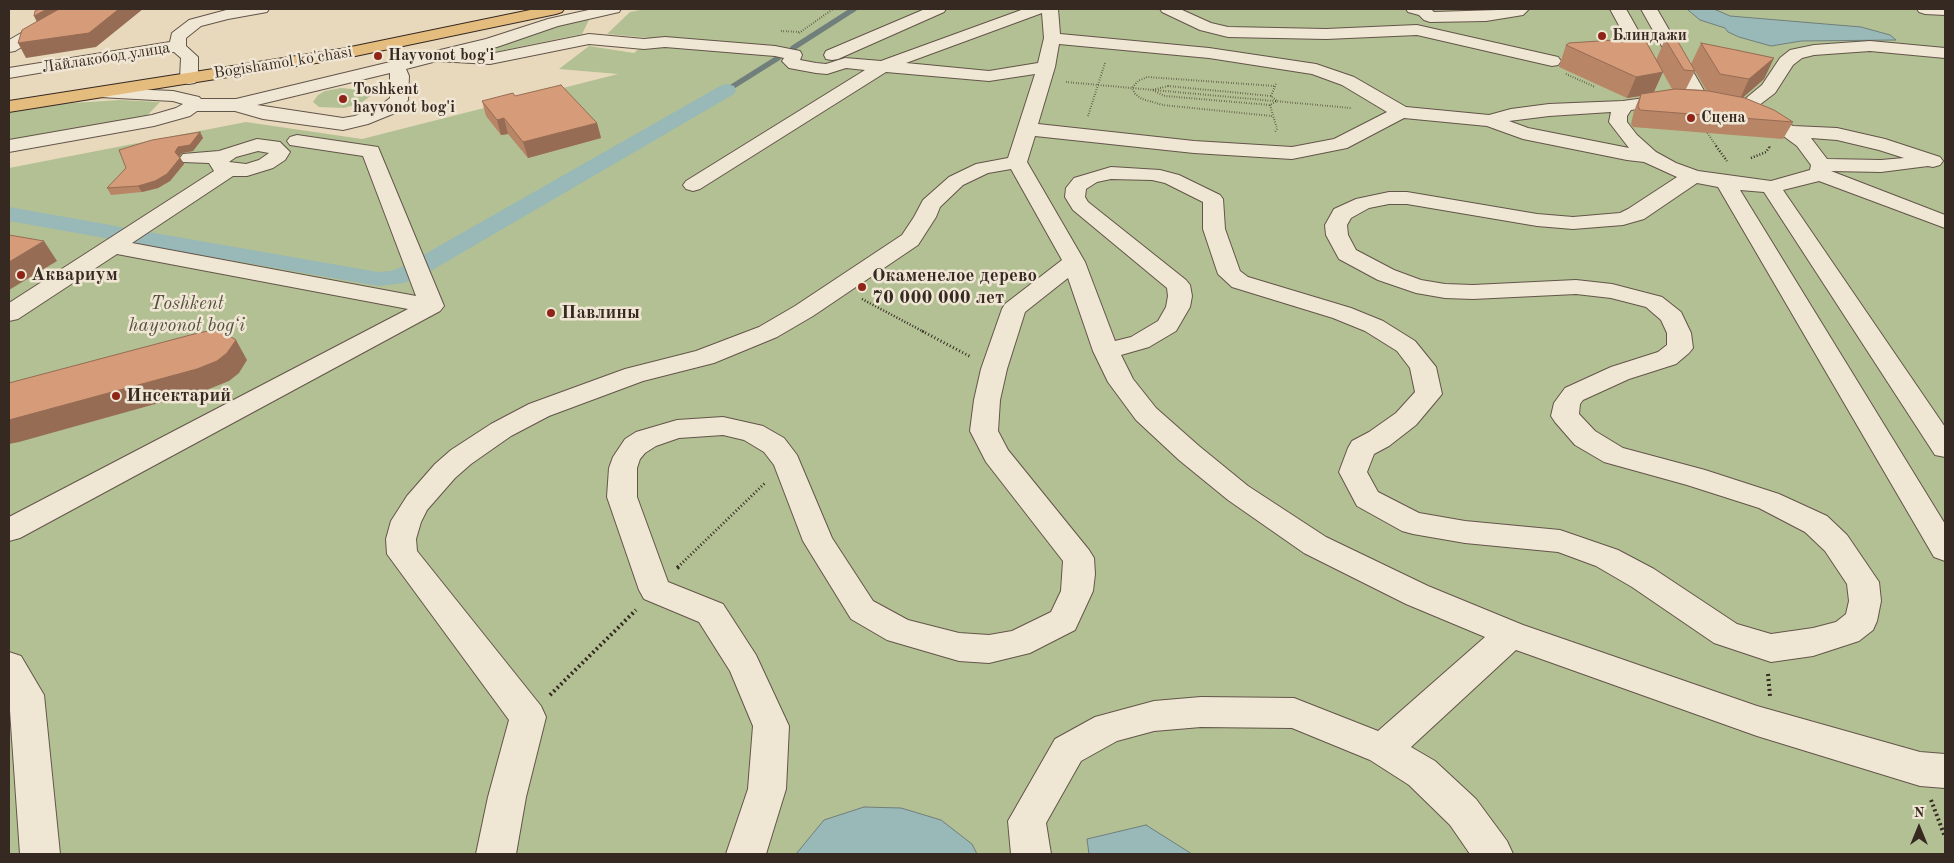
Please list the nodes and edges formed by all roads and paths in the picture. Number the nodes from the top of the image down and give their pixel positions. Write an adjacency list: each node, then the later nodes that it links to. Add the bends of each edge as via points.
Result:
1 (74, 9): 22 (street)
2 (260, 9): 23 (street, via 195,23 178,36)
3 (506, 9): 32 (main road, Bogishamol ko'chasi)
4 (556, 9): 32 (main road, Bogishamol ko'chasi, via 385,46)
5 (834, 9): 24 (path)
6 (938, 9): 27 (street)
7 (1038, 9): 30 (street)
8 (1050, 9): 19 (street)
9 (1168, 9): 18 (street, via 1206,27 1228,32 1326,34)
10 (1414, 9): 17 (street)
11 (1521, 9): 17 (street, via 1486,16)
12 (1618, 9): 42 (street)
13 (1649, 9): 47 (street)
14 (1925, 9): 16 (street)
15 (608, 10): 20 (street); 26 (street)
16 (1945, 10)
17 (1430, 13): 18 (street)
18 (1417, 30): 28 (street)
19 (1052, 38): 21 (street); 34 (street)
20 (589, 39): 24 (street); 26 (street, via 490,60)
21 (1110, 43): 36 (path); 50 (street, via 1316,68 1348,81)
22 (9, 47)
23 (178, 47): 31 (street, Лайлакобод улица); 32 (street, Лайлакобод улица, via 189,57)
24 (774, 50): 27 (street, via 794,55 792,61 795,64 816,68 827,69)
25 (1945, 52): 47 (street, via 1870,46 1796,54 1786,62 1768,89)
26 (437, 56): 29 (street)
27 (839, 59): 30 (street)
28 (1552, 61): 46 (path, via 1552,67)
29 (396, 66): 35 (street); 51 (street, via 400,92 394,105 376,116 343,124)
30 (883, 66): 33 (street); 75 (street)
31 (9, 73)
32 (190, 73): 40 (main road, Bogishamol ko'chasi); 41 (main road, Bogishamol ko'chasi)
33 (988, 76): 34 (street); 34 (street)
34 (1042, 80): 36 (path); 55 (street)
35 (332, 82): 45 (street); 51 (street, via 308,91 298,103 304,112); 51 (street, via 369,80 386,90 372,104)
36 (1098, 85): 38 (path); 60 (path)
37 (1276, 86): 38 (path, via 1147,77)
38 (1132, 88): 39 (path); 52 (path, via 1142,99 1163,106)
39 (1152, 90): 43 (path); 43 (path, via 1168,86 1271,96); 43 (path, via 1165,96 1270,106)
40 (105, 92): 44 (street, via 173,96 193,101); 48 (main road, Bogishamol ko'chasi)
41 (9, 95)
42 (1668, 99): 46 (street); 47 (street)
43 (1277, 101): 49 (path)
44 (193, 104): 45 (street); 62 (street, via 183,112 154,120)
45 (236, 105): 53 (street)
46 (1627, 105): 54 (street, via 1549,110); 65 (street, via 1590,128 1598,137); 66 (street, via 1618,116 1618,122)
47 (1721, 105): 56 (street)
48 (9, 107)
49 (1354, 108)
50 (1401, 112): 54 (street); 60 (street, via 1340,144 1292,153 1194,147)
51 (327, 116): 53 (street); 64 (street)
52 (1272, 116)
53 (294, 117): 63 (street)
54 (1490, 121): 65 (street, via 1523,133)
55 (1027, 129): 60 (street); 70 (street)
56 (1788, 131): 69 (street, via 1836,134); 72 (street, via 1804,142)
57 (1697, 132): 58 (path)
58 (1707, 132): 59 (path); 74 (path)
59 (1716, 133)
60 (1081, 134)
61 (1769, 138): 68 (path, via 1766,152)
62 (9, 146)
63 (247, 146): 64 (street); 71 (street)
64 (288, 146): 71 (street, via 273,160 257,167); 81 (street, via 371,151)
65 (1627, 154): 66 (street)
66 (1649, 156): 73 (street)
67 (190, 158): 71 (street)
68 (1751, 158)
69 (1939, 161): 72 (street)
70 (1017, 162): 79 (street); 80 (street, via 984,168 956,181 930,204 910,240)
71 (226, 164): 78 (street)
72 (1820, 169): 76 (street); 77 (street)
73 (1693, 176): 74 (street); 89 (street, via 1636,214 1623,219 1537,220 1407,198 1389,198 1347,210 1336,225 1337,235 1347,254 1386,275 1416,286 1473,292 1576,287 1612,291 1654,302 1672,317 1679,334 1680,348 1667,358 1574,394 1567,403 1565,416 1585,438 1614,455 1769,501 1816,524 1836,543 1863,582 1865,601 1861,620 1847,632 1813,642)
74 (1734, 183): 76 (street); 87 (street)
75 (693, 185)
76 (1771, 187): 85 (street)
77 (1945, 222)
78 (112, 246): 81 (street); 82 (street)
79 (1074, 262): 83 (street); 84 (street, via 1014,310)
80 (840, 287): 84 (path); 96 (street, via 768,332 738,345 634,375 532,414 501,430 461,457 413,509 401,539 402,554 528,717)
81 (432, 306): 86 (street)
82 (9, 314)
83 (1106, 351): 88 (street, via 1121,382 1146,414 1238,493 1316,545 1417,596); 89 (street, via 1140,342 1167,326 1178,307 1178,285 1080,206 1075,197 1076,188 1080,182 1111,173 1172,178 1213,200 1214,229 1230,274 1240,282 1374,326 1406,346 1423,367 1429,394 1406,419 1362,448 1353,472 1367,499 1413,523 1465,532 1560,541 1607,558 1643,578 1726,634)
84 (994, 369): 97 (street, via 986,400 984,431 996,455 1078,558 1076,591 1063,621 1018,643 989,649 959,647 899,630 862,610 818,541 786,462 774,445 753,432 723,426 677,429 646,439 627,457 623,468 622,497 655,590 711,613 744,664 771,726 767,790)
85 (1945, 448)
86 (9, 530)
87 (1945, 550)
88 (1511, 634): 91 (street); 92 (street)
89 (1771, 648): 91 (path, via 1768,682)
90 (9, 666): 95 (street, via 28,695)
91 (1775, 726): 93 (street)
92 (1383, 749): 98 (street, via 1294,713 1201,712 1154,716 1108,728 1068,750 1027,821); 99 (street, via 1422,773 1463,812)
93 (1933, 770): 94 (path, via 1936,817)
94 (1945, 837)
95 (40, 854)
96 (496, 854)
97 (746, 854)
98 (1031, 854)
99 (1493, 854)

